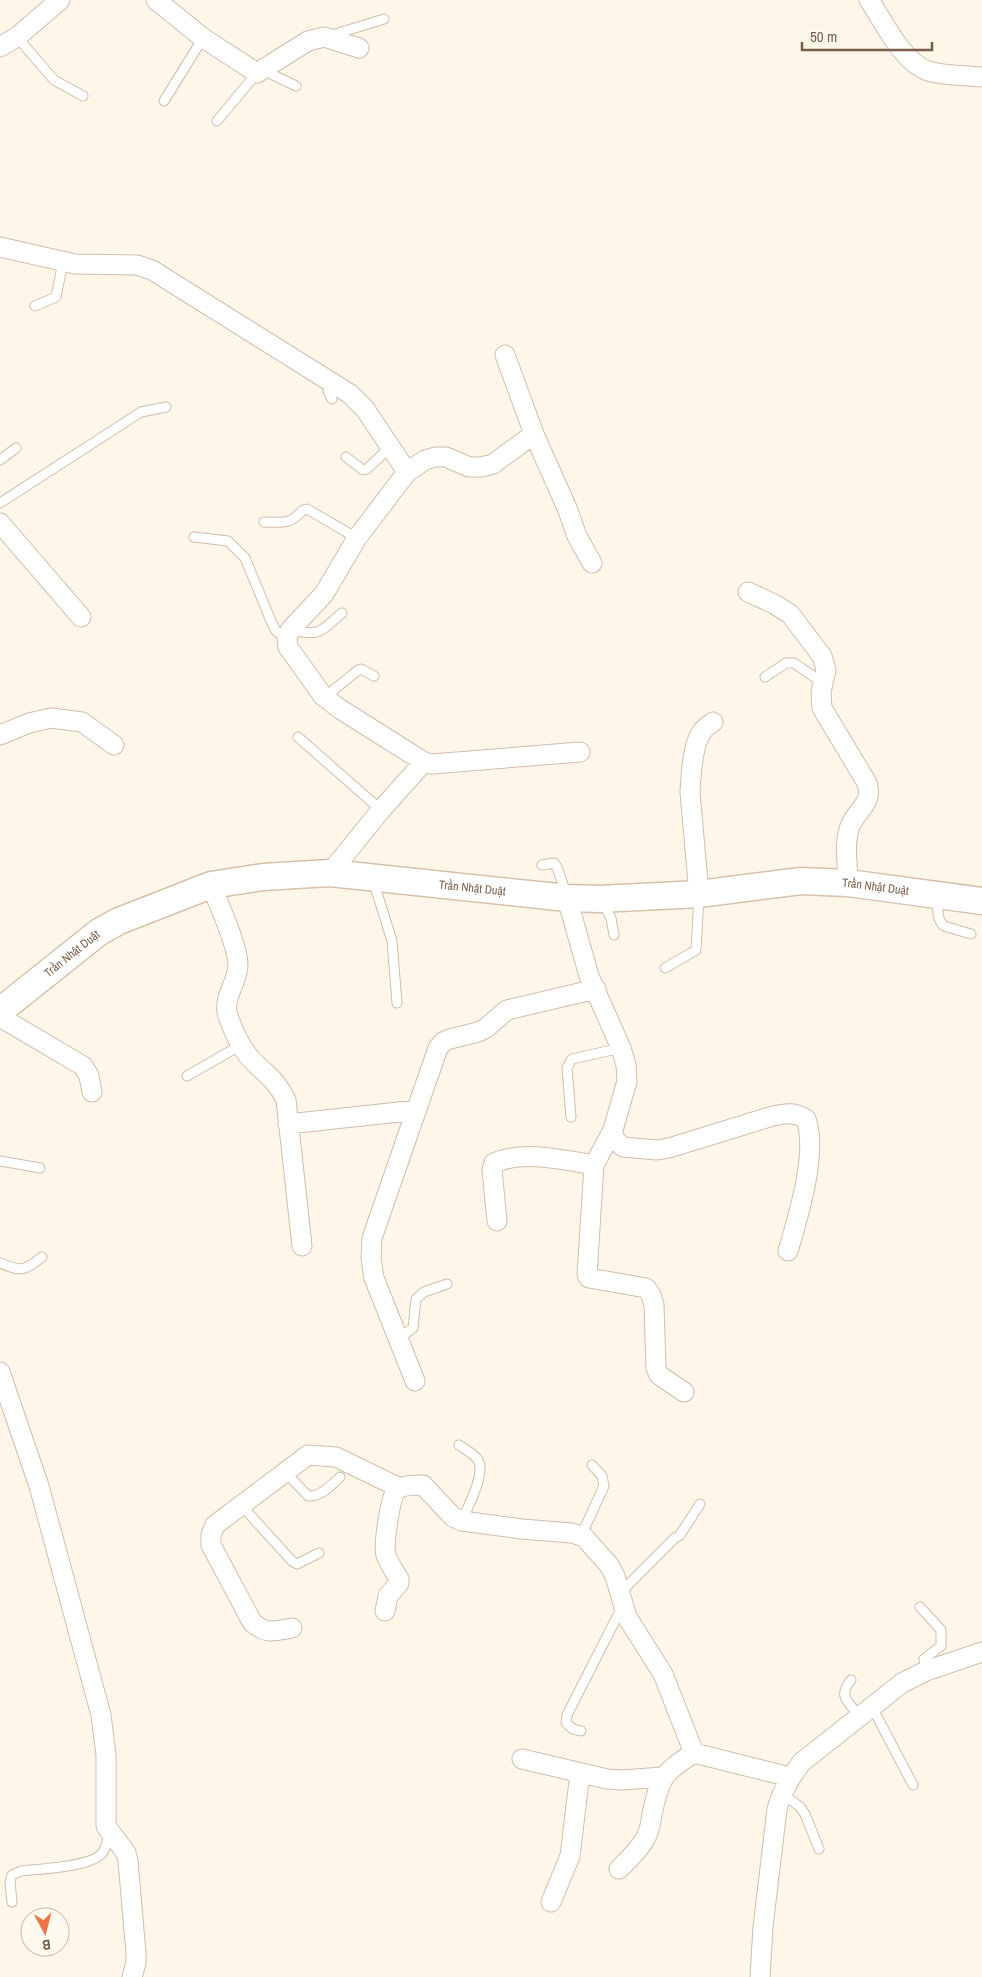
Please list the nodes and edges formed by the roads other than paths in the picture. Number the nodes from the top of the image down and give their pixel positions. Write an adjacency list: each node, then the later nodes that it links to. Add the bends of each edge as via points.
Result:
1 (60, 0): 5 (street)
2 (156, 0): 7 (street)
3 (869, 0): 11 (street, via 915,65 929,72)
4 (384, 19): 6 (lane)
5 (17, 37): 8 (street); 13 (lane, via 54,80)
6 (324, 37): 9 (street); 10 (street, via 308,41)
7 (203, 38): 10 (street); 14 (lane)
8 (0, 47)
9 (359, 48)
10 (260, 72): 12 (lane); 15 (lane)
11 (982, 77)
12 (296, 86)
13 (83, 96)
14 (164, 101)
15 (217, 121)
16 (0, 247): 17 (street)
17 (63, 262): 18 (lane, via 56,297); 22 (street, via 89,266 137,265 152,270 333,391 350,394 365,409)
18 (35, 306)
19 (505, 355): 21 (street)
20 (166, 407): 27 (lane, via 142,412)
21 (534, 434): 26 (street, via 493,464 469,467 446,457 435,457 424,460); 32 (street, via 576,536)
22 (390, 447): 24 (lane, via 363,470); 26 (street)
23 (16, 448): 25 (lane)
24 (346, 457)
25 (0, 460)
26 (407, 472): 31 (street)
27 (0, 502)
28 (264, 522): 31 (lane, via 290,522 307,509)
29 (0, 523): 35 (street)
30 (194, 538): 36 (lane, via 228,541 245,558 276,631)
31 (357, 538): 36 (street, via 324,594)
32 (592, 564)
33 (748, 592): 39 (street, via 790,614 822,656 826,670)
34 (342, 613): 36 (lane, via 319,632)
35 (81, 617)
36 (289, 634): 40 (street, via 288,647)
37 (374, 676): 40 (lane, via 357,670)
38 (765, 677): 39 (lane, via 786,663 794,663)
39 (823, 683): 51 (street, via 822,708 870,791 848,831)
40 (325, 697): 46 (street)
41 (712, 722): 53 (street, via 701,733 690,781)
42 (0, 735): 44 (street, via 51,718 82,722)
43 (298, 737): 47 (lane)
44 (114, 745)
45 (580, 752): 46 (street, via 450,763)
46 (424, 762): 47 (street)
47 (381, 810): 49 (street)
48 (542, 865): 55 (lane, via 554,863)
49 (330, 873): 50 (main road, Trần Nhật Duật); 52 (main road, Trần Nhật Duật, via 263,877)
50 (372, 878): 55 (main road, Trần Nhật Duật); 62 (lane, via 392,941)
51 (848, 883): 53 (main road, Trần Nhật Duật, via 801,881); 54 (main road, Trần Nhật Duật)
52 (212, 885): 63 (main road, Trần Nhật Duật, via 99,932); 65 (street, via 237,954 237,974 226,1008)
53 (699, 894): 56 (main road, Trần Nhật Duật); 60 (lane, via 696,950)
54 (938, 895): 57 (main road, Trần Nhật Duật); 58 (lane, via 940,923)
55 (567, 898): 56 (main road, Trần Nhật Duật); 61 (street, via 589,976)
56 (600, 899): 59 (lane, via 611,918)
57 (982, 901)
58 (971, 934)
59 (614, 935)
60 (665, 968)
61 (596, 989): 66 (street); 69 (street, via 516,1006 478,1032 443,1042 438,1048)
62 (397, 1003)
63 (0, 1011)
64 (0, 1017): 68 (street, via 83,1066)
65 (241, 1045): 67 (lane); 71 (street, via 279,1086 286,1100)
66 (621, 1048): 70 (lane, via 572,1059 568,1063); 72 (street, via 627,1081)
67 (187, 1076)
68 (92, 1092)
69 (417, 1110): 71 (street); 82 (street, via 372,1238 374,1278)
70 (571, 1117)
71 (288, 1124): 77 (street)
72 (613, 1130): 74 (street); 78 (street, via 614,1139 623,1147 657,1150 787,1113 806,1119 809,1138 805,1188)
73 (0, 1161): 75 (lane)
74 (594, 1165): 76 (street, via 544,1156 502,1159 494,1163); 85 (street, via 587,1275 646,1288 654,1305 656,1368 659,1375)
75 (40, 1168)
76 (497, 1220)
77 (302, 1246)
78 (788, 1251)
79 (42, 1257): 80 (lane, via 21,1270)
80 (0, 1263)
81 (448, 1284): 82 (lane, via 424,1292 416,1299 413,1328)
82 (398, 1339): 84 (street)
83 (0, 1372): 111 (street, via 39,1486 101,1714)
84 (415, 1381)
85 (684, 1392)
86 (459, 1445): 93 (lane, via 477,1458 480,1465 480,1475)
87 (592, 1465): 94 (lane, via 602,1476 604,1486)
88 (285, 1472): 89 (lane, via 308,1496 321,1493); 90 (street, via 308,1455 330,1456); 92 (street)
89 (340, 1477)
90 (400, 1488): 93 (street, via 423,1486 452,1517); 98 (street, via 396,1491 385,1541 386,1554 399,1583 388,1596)
91 (700, 1504): 96 (lane, via 680,1535)
92 (241, 1505): 95 (lane, via 292,1561 298,1564); 99 (street, via 215,1525 211,1545 252,1622 261,1631)
93 (462, 1520): 94 (street)
94 (581, 1536): 96 (street, via 609,1565)
95 (319, 1553)
96 (621, 1600): 104 (lane, via 567,1715 566,1723); 105 (street, via 627,1617 663,1674)
97 (920, 1607): 101 (lane, via 941,1630 941,1646 924,1659)
98 (386, 1611)
99 (292, 1628)
100 (982, 1652): 101 (street)
101 (926, 1671): 103 (street, via 902,1683)
102 (851, 1680): 103 (lane, via 844,1689 844,1696)
103 (866, 1712): 109 (street, via 802,1762); 110 (lane)
104 (581, 1731)
105 (694, 1753): 108 (street, via 672,1766); 109 (street)
106 (522, 1760): 107 (street)
107 (580, 1773): 108 (street, via 622,1780); 115 (street, via 571,1850)
108 (663, 1777): 113 (street, via 648,1834)
109 (786, 1785): 112 (lane, via 805,1814); 117 (street, via 777,1810)
110 (913, 1785)
111 (109, 1832): 114 (lane, via 103,1852 96,1859 12,1875); 116 (street, via 126,1853 128,1861 136,1953)
112 (819, 1850)
113 (619, 1869)
114 (12, 1902)
115 (552, 1902)
116 (132, 1977)
117 (760, 1977)

